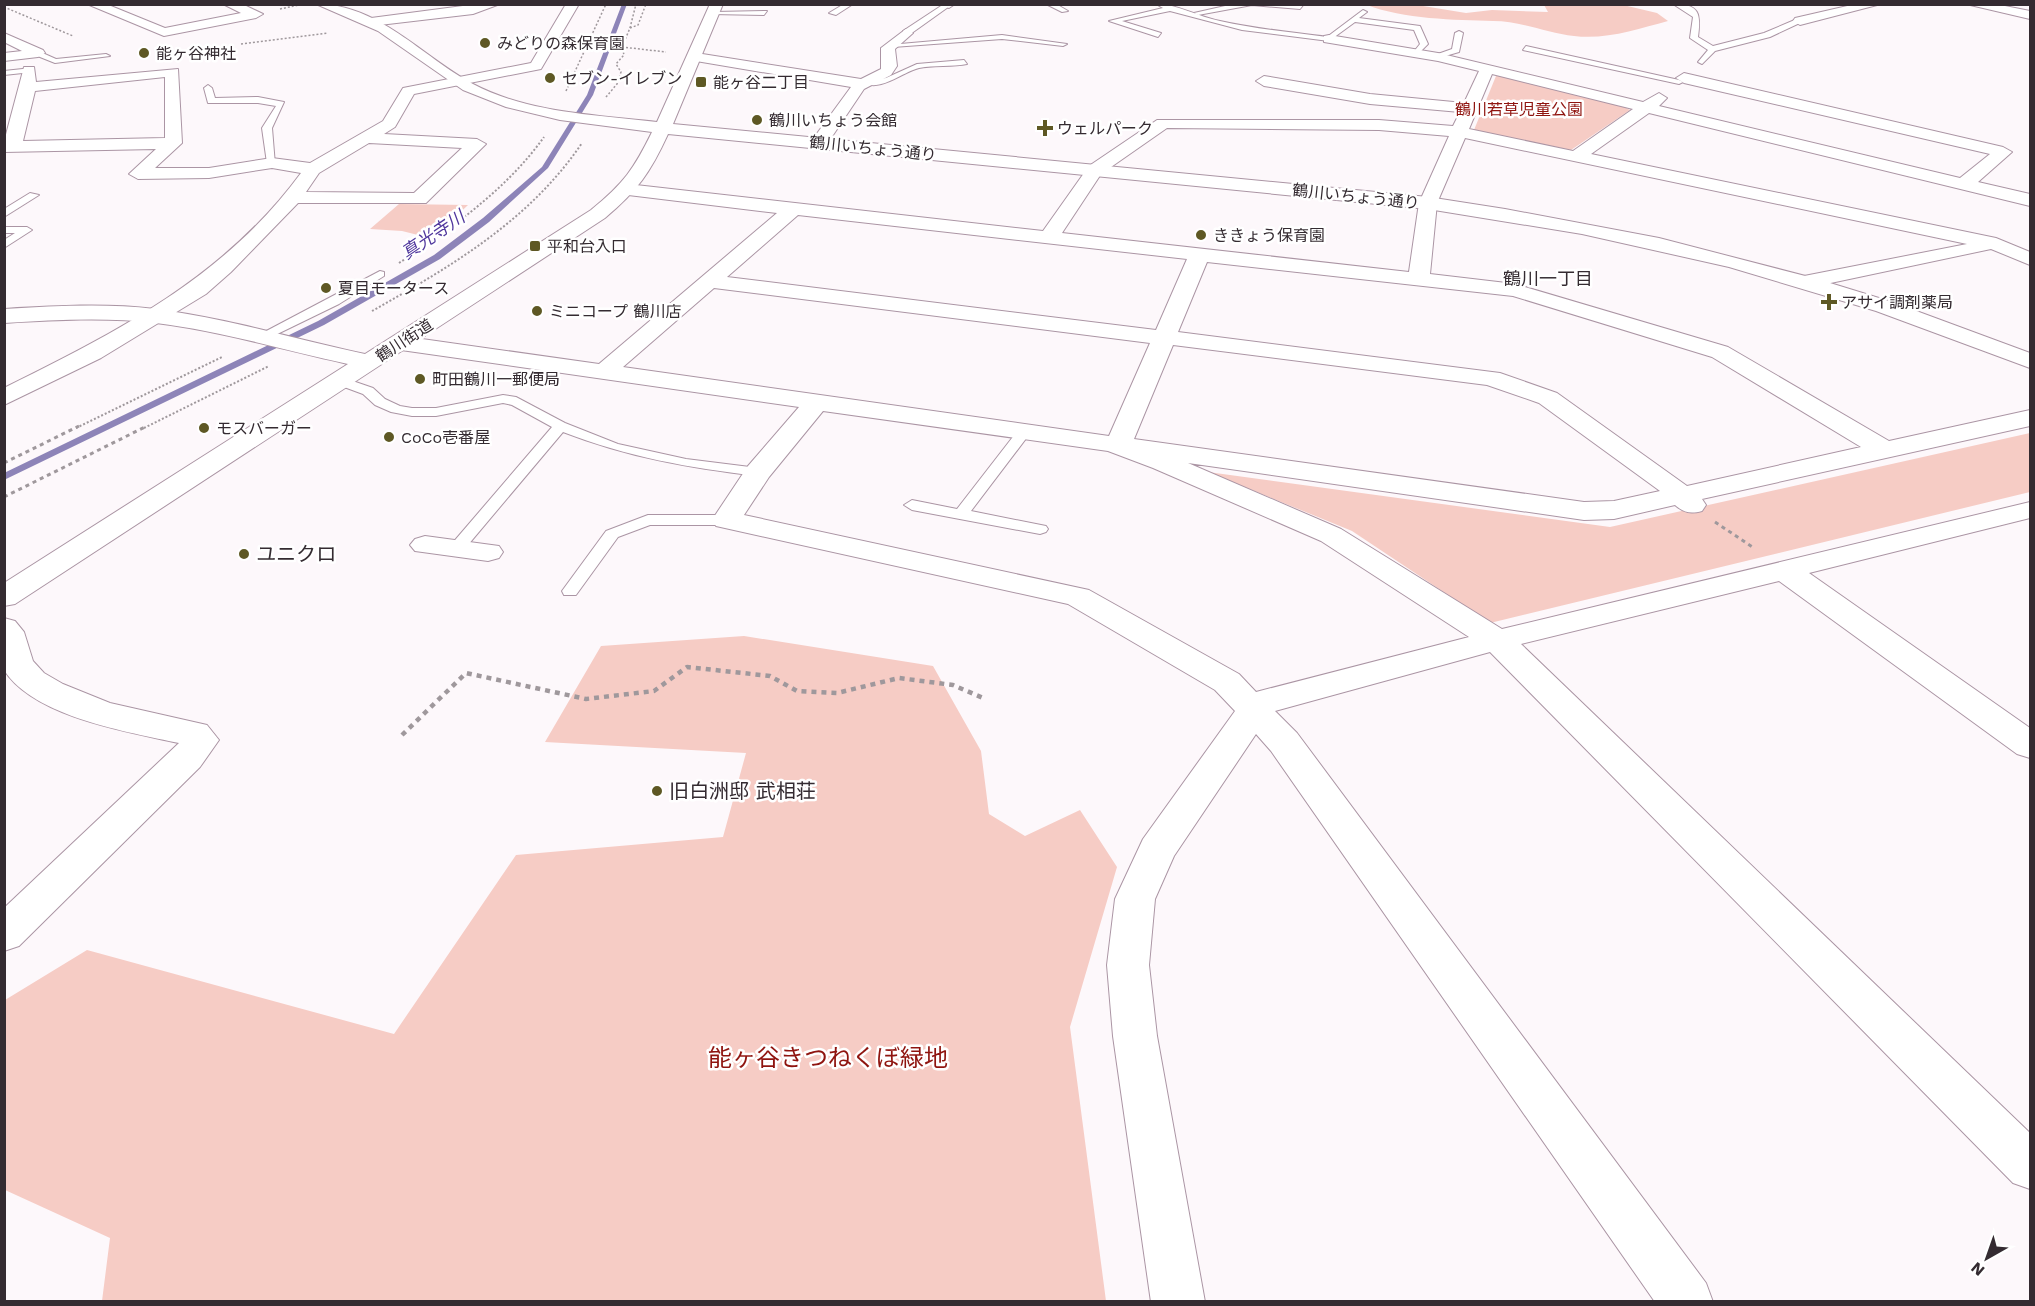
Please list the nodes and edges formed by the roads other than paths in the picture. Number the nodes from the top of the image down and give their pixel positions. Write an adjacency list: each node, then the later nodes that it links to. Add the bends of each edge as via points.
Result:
1 (93, 4): 2 (street, via 164,32 256,14)
2 (229, 4)
3 (322, 4): 24 (street)
4 (494, 4): 24 (street, via 473,10)
5 (573, 4): 48 (street, via 536,66)
6 (850, 4): 21 (lane)
7 (1049, 4): 18 (lane)
8 (1160, 4): 17 (lane)
9 (1250, 4): 22 (lane)
10 (1255, 4): 11 (lane)
11 (1301, 4)
12 (1676, 4): 35 (lane, via 1694,12 1694,38)
13 (1875, 4): 26 (street)
14 (1972, 4): 23 (street)
15 (947, 5): 27 (lane)
16 (716, 9): 20 (lane); 40 (street, 鶴川街道)
17 (1169, 9): 22 (lane); 29 (lane, via 1113,21)
18 (1064, 11)
19 (1363, 12): 25 (lane)
20 (764, 13)
21 (833, 13)
22 (1189, 15): 31 (lane)
23 (2031, 15)
24 (364, 19): 48 (street, 鶴川いちょう通り, via 397,37)
25 (1354, 20): 31 (lane); 37 (lane, via 1417,28 1424,44)
26 (1800, 21): 35 (lane, via 1767,35)
27 (906, 33): 33 (street)
28 (1458, 33): 41 (lane, via 1456,50)
29 (1158, 35)
30 (4, 38): 36 (street)
31 (1329, 39): 37 (street)
32 (1063, 44): 33 (lane, via 1002,37)
33 (893, 45): 50 (street, via 888,48 890,66 886,72)
34 (1526, 48): 47 (lane)
35 (1712, 49): 43 (lane)
36 (38, 52): 38 (lane, via 55,61); 39 (street)
37 (1415, 52): 41 (street)
38 (106, 56)
39 (4, 57)
40 (696, 57): 50 (street); 55 (street, 鶴川街道)
41 (1438, 57): 44 (street)
42 (964, 62): 50 (lane, via 917,66 888,80)
43 (1702, 62): 47 (street)
44 (1487, 69): 53 (street); 54 (street)
45 (29, 70): 46 (lane); 51 (street)
46 (4, 73)
47 (1681, 80): 53 (street); 65 (street, via 2003,152)
48 (457, 81): 55 (street, 鶴川いちょう通り, via 505,102 560,115); 57 (street, via 408,91 389,124)
49 (1264, 81): 54 (street, via 1370,99)
50 (864, 83): 59 (street)
51 (28, 87): 58 (street, via 172,72); 60 (street)
52 (208, 88): 62 (lane, via 211,101 258,100 281,104 267,128)
53 (1649, 107): 61 (street); 65 (street)
54 (1469, 108): 56 (street)
55 (663, 128): 59 (street, 鶴川いちょう通り); 66 (street, 鶴川街道, via 645,165)
56 (1459, 132): 61 (street); 64 (street, via 1379,124 1163,123); 70 (street)
57 (365, 138): 63 (street); 68 (street, via 477,144 419,199)
58 (173, 143): 60 (street); 62 (street, via 138,174 209,172)
59 (819, 143): 64 (street, 鶴川いちょう通り)
60 (9, 146)
61 (1577, 156): 76 (street)
62 (272, 163): 63 (street)
63 (313, 169): 68 (street)
64 (1095, 170): 70 (street, 鶴川いちょう通り); 74 (street)
65 (1964, 184): 69 (street)
66 (627, 190): 71 (street); 88 (street, 鶴川街道, via 598,214)
67 (34, 195): 72 (lane)
68 (293, 197): 85 (street, via 224,268)
69 (2031, 200)
70 (1428, 203): 81 (street); 83 (street, 鶴川いちょう通り, via 1609,232)
71 (793, 209): 74 (street); 82 (street)
72 (4, 214)
73 (4, 230): 77 (lane, via 27,230)
74 (1049, 237): 78 (street)
75 (2031, 239): 76 (street)
76 (1996, 244): 79 (street); 83 (street)
77 (4, 245)
78 (1200, 254): 81 (street); 87 (street)
79 (2031, 259)
80 (380, 274): 86 (lane)
81 (1419, 278): 99 (street, via 1533,295 1720,352)
82 (709, 281): 87 (street); 91 (street)
83 (1807, 282): 89 (street, 鶴川いちょう通り)
84 (4, 316): 85 (street)
85 (154, 316): 86 (street); 93 (street, via 93,353)
86 (265, 338): 90 (street)
87 (1162, 338): 98 (street); 101 (street, via 1491,378 1548,398)
88 (400, 342): 90 (street, 鶴川街道); 91 (street)
89 (2031, 361)
90 (369, 362): 92 (street, 鶴川街道)
91 (606, 370): 94 (street)
92 (341, 381): 96 (lane, via 368,391 396,409 436,412 503,399 516,401); 112 (street, 鶴川街道)
93 (4, 398)
94 (817, 402): 97 (street); 100 (street)
95 (2031, 418): 99 (street)
96 (560, 426): 100 (lane, via 686,463); 108 (lane)
97 (1024, 432): 98 (street); 104 (lane)
98 (1118, 446): 101 (street, via 1584,511); 114 (street, via 1331,535)
99 (1886, 451): 101 (street)
100 (758, 472): 105 (street)
101 (1690, 503)
102 (912, 505): 104 (lane)
103 (2031, 510): 110 (street)
104 (961, 514): 106 (lane)
105 (726, 520): 111 (lane, via 648,520 612,534); 115 (street, via 1078,597 1227,682)
106 (1040, 529)
107 (425, 545): 108 (street)
108 (456, 549): 109 (street)
109 (488, 552)
110 (1784, 570): 114 (street); 116 (street)
111 (570, 591)
112 (4, 597)
113 (4, 628): 117 (street, via 19,666 41,687 128,720 194,734 201,740 187,758)
114 (1497, 640): 115 (street, via 1264,701); 118 (street)
115 (1254, 710): 119 (street, via 1157,850 1135,899 1128,965 1135,1036); 120 (street, via 1284,742)
116 (2031, 746)
117 (10, 922)
118 (2031, 1166)
119 (1178, 1302)
120 (1688, 1302)

